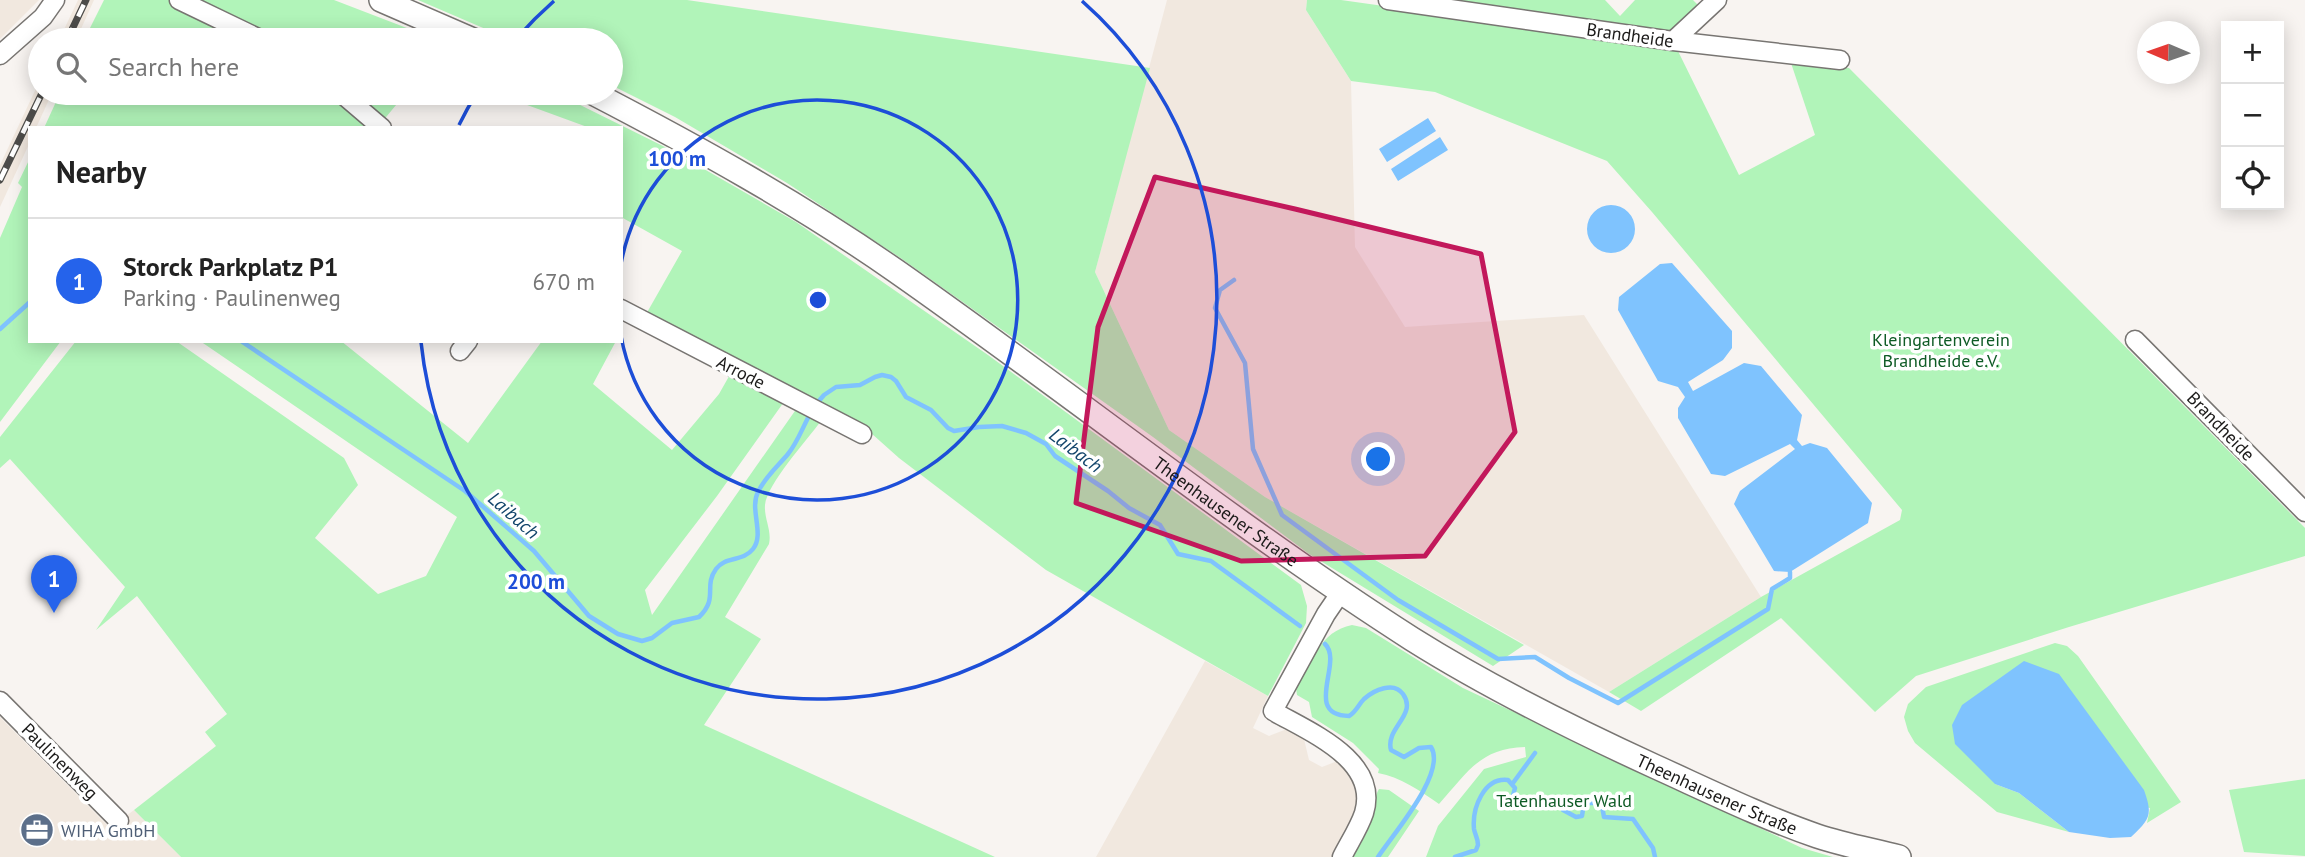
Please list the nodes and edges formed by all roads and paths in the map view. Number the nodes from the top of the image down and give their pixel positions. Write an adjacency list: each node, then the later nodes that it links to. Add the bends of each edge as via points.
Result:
1 (55, 0): 7 (street)
2 (179, 0): 8 (street)
3 (381, 0): 9 (main road)
4 (1388, 0): 6 (street, Brandheide)
5 (1717, 0): 11 (street)
6 (1422, 2): 11 (street, Brandheide)
7 (31, 28)
8 (237, 28)
9 (445, 28)
10 (28, 30): 12 (street)
11 (1673, 41): 13 (street, Brandheide)
12 (0, 55)
13 (1840, 60)
14 (355, 105): 16 (street)
15 (615, 105): 21 (main road, Theenhausener Straße, via 762,185 894,270)
16 (380, 126)
17 (623, 310): 19 (street, Arrode)
18 (2135, 340): 20 (street, Brandheide)
19 (862, 434)
20 (2305, 512)
21 (1341, 592): 24 (street, via 1273,711 1326,743 1360,771 1366,791 1364,811); 25 (main road, Theenhausener Straße, via 1415,641 1574,729 1805,831)
22 (0, 701): 23 (street, Paulinenweg)
23 (119, 821)
24 (1342, 857)
25 (1899, 857)

